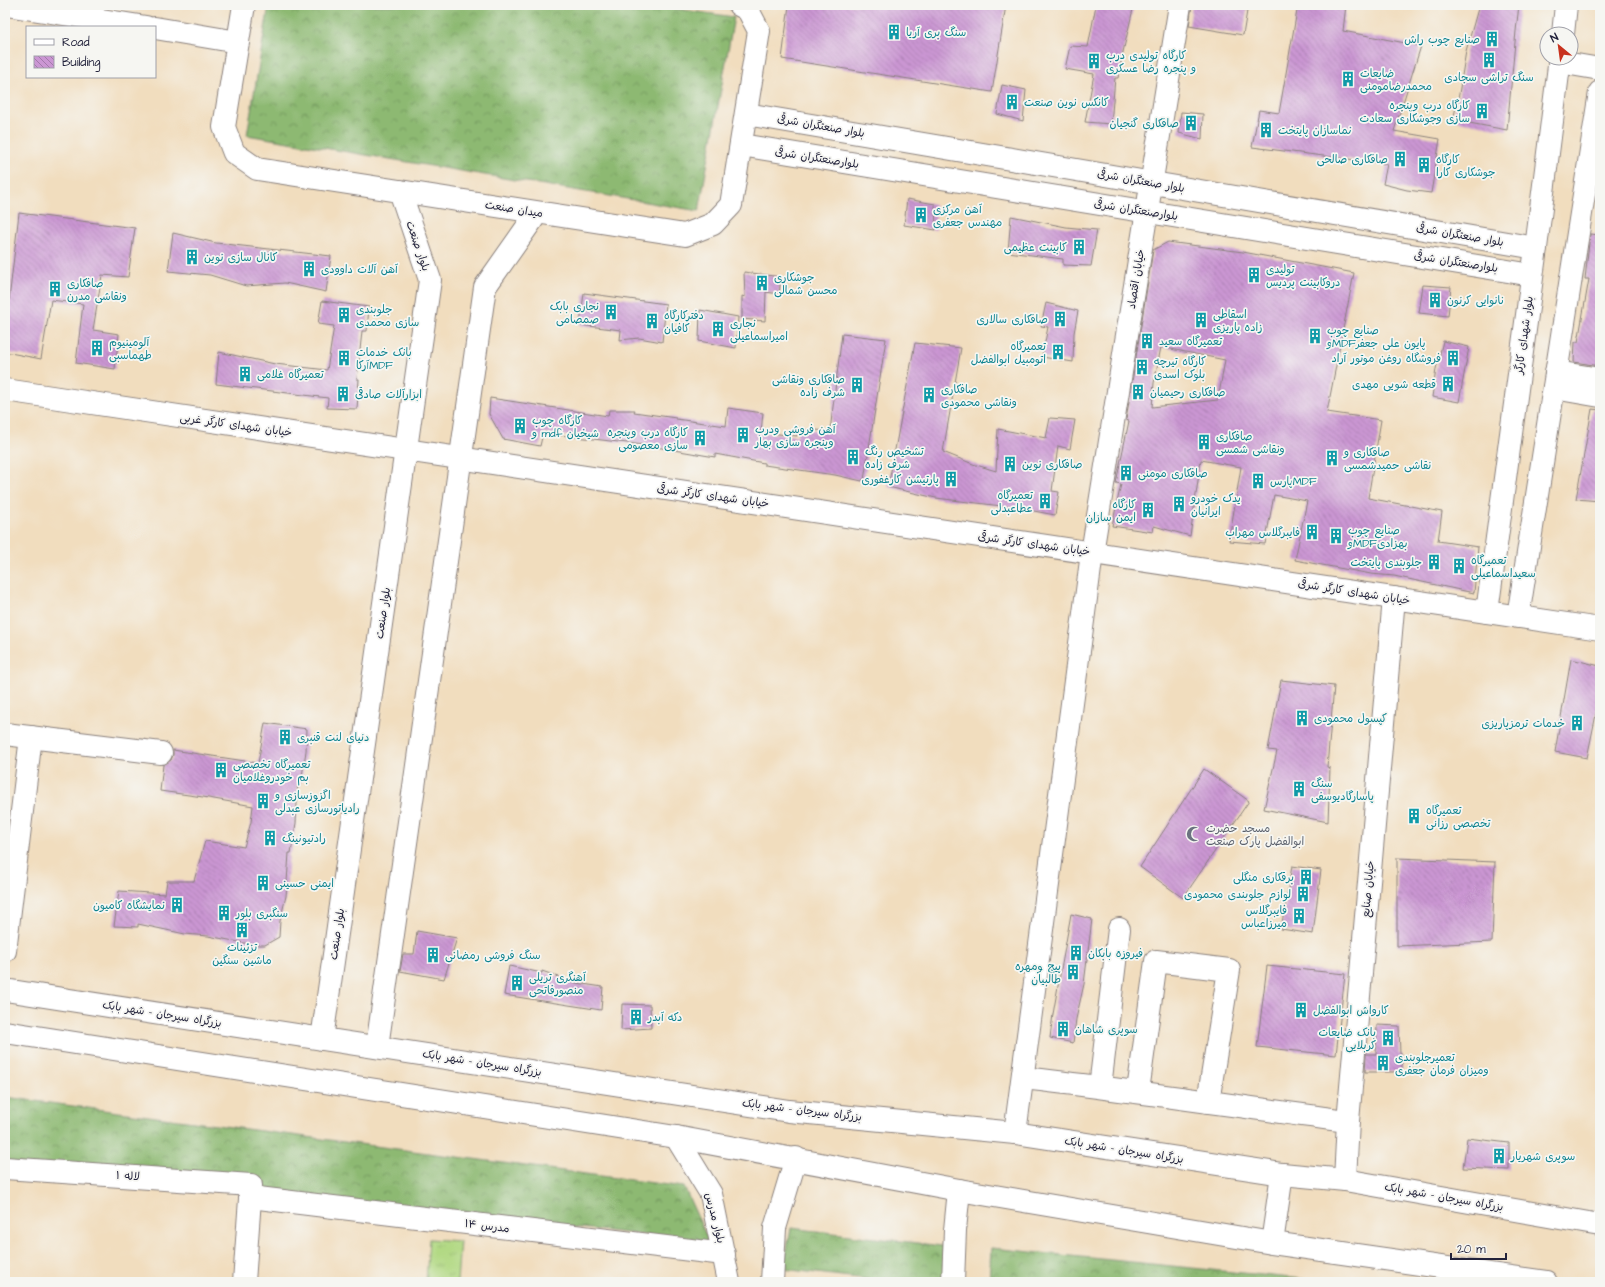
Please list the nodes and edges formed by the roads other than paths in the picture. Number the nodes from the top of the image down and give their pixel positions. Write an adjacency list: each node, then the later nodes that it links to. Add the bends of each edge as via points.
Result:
1 (6, 5): 6 (main road)
2 (244, 5): 9 (main road, میدان صنعت)
3 (739, 5): 14 (main road, میدان صنعت, via 748,10 759,32)
4 (1180, 5): 18 (main road, خیابان اقتصاد)
5 (1566, 5): 7 (main road)
6 (140, 26)
7 (1563, 26)
8 (156, 28): 9 (main road)
9 (238, 42): 19 (main road, میدان صنعت, via 224,127 234,153 257,169)
10 (1579, 64): 12 (main road)
11 (1558, 66): 22 (main road, بلوار شهدای کارگر)
12 (1600, 69)
13 (1600, 92): 25 (main road)
14 (746, 114): 15 (main road, بلوار صنعتگران شرقی); 16 (main road, میدان صنعت)
15 (830, 128): 17 (main road); 18 (main road, بلوار صنعتگران شرقی)
16 (741, 145): 17 (main road, بلوارصنعتگران شرقی); 21 (main road, میدان صنعت, via 731,205 713,224 685,235)
17 (824, 159): 20 (main road, بلوارصنعتگران شرقی)
18 (1152, 183): 20 (main road, خیابان اقتصاد); 22 (main road, بلوار صنعتگران شرقی)
19 (400, 191): 21 (main road, میدان صنعت); 28 (main road, بلوار صنعت, via 430,280)
20 (1147, 212): 23 (main road, بلوارصنعتگران شرقی); 30 (main road, خیابان اقتصاد)
21 (537, 213): 29 (main road, via 485,287)
22 (1536, 248): 23 (main road, بلوار شهدای کارگر)
23 (1532, 275): 32 (main road, بلوار شهدای کارگر)
24 (1600, 379): 25 (main road)
25 (1555, 380): 27 (main road); 33 (main road)
26 (5, 390): 28 (main road, خیابان شهدای کارگر غربی)
27 (1600, 396)
28 (406, 450): 29 (main road, خیابان شهدای کارگر غربی); 42 (main road, بلوار صنعت)
29 (464, 459): 30 (main road, خیابان شهدای کارگر شرقی); 43 (main road)
30 (1092, 553): 31 (main road, خیابان شهدای کارگر شرقی); 44 (main road, خیابان اقتصاد)
31 (1394, 598): 32 (main road, خیابان شهدای کارگر شرقی); 48 (main road, خیابان صنایع)
32 (1487, 612): 33 (main road, خیابان شهدای کارگر شرقی)
33 (1518, 617): 34 (main road, خیابان شهدای کارگر شرقی)
34 (1600, 629)
35 (5, 734): 36 (main road)
36 (31, 737): 37 (main road); 39 (main road)
37 (161, 753)
38 (1119, 929): 45 (main road)
39 (5, 951)
40 (5, 990): 42 (main road, بزرگراه سیرجان - شهر بابک)
41 (5, 1032): 50 (main road)
42 (322, 1038): 43 (main road, بزرگراه سیرجان - شهر بابک)
43 (377, 1047): 49 (main road, بزرگراه سیرجان - شهر بابک, via 789,1110)
44 (1023, 1078): 45 (main road); 49 (main road, خیابان اقتصاد)
45 (1100, 1087): 46 (main road)
46 (1138, 1091): 47 (main road); 47 (main road, via 1156,961 1229,970)
47 (1208, 1102): 48 (main road)
48 (1348, 1121): 54 (main road, خیابان صنایع)
49 (1015, 1133): 53 (main road, بزرگراه سیرجان - شهر بابک)
50 (676, 1137): 51 (main road); 59 (main road, بلوار مدرس, via 711,1194)
51 (796, 1158): 55 (main road); 63 (main road, via 775,1228)
52 (5, 1168): 56 (main road, لاله ۱)
53 (1282, 1174): 54 (main road, بزرگراه سیرجان - شهر بابک); 58 (main road)
54 (1345, 1180): 57 (main road, بزرگراه سیرجان - شهر بابک)
55 (959, 1190): 58 (main road); 64 (main road)
56 (251, 1191): 59 (main road, مدرس ۱۴); 61 (main road)
57 (1600, 1225)
58 (1272, 1243): 60 (main road)
59 (724, 1254): 62 (main road, بلوار مدرس)
60 (1508, 1279): 65 (main road)
61 (244, 1282)
62 (729, 1282)
63 (772, 1282)
64 (953, 1282)
65 (1546, 1282)

